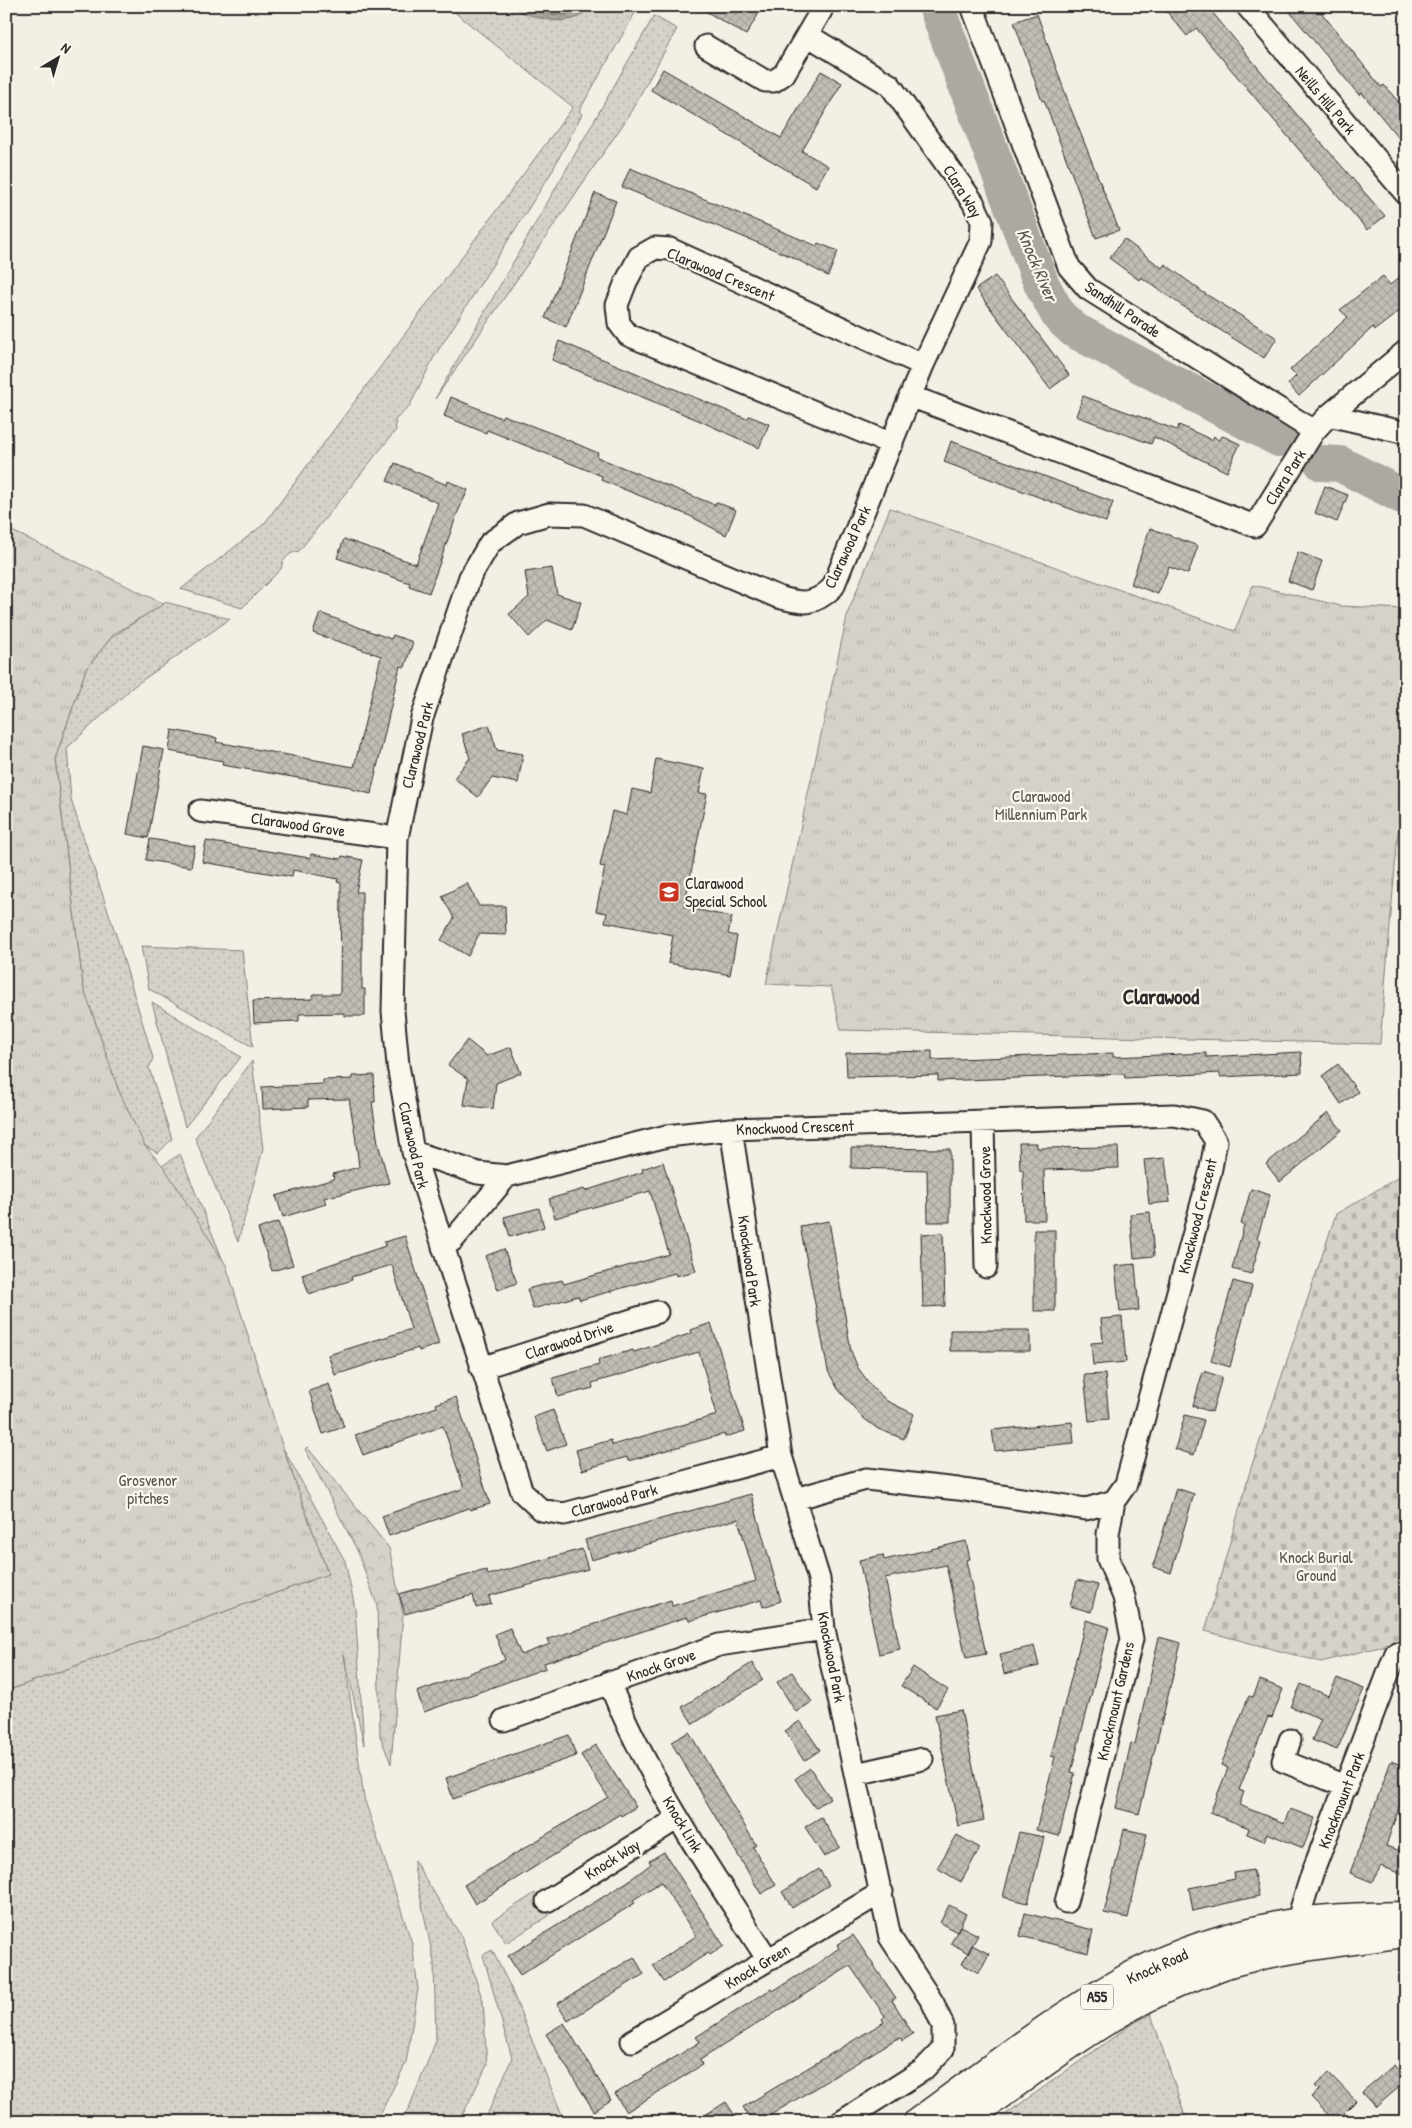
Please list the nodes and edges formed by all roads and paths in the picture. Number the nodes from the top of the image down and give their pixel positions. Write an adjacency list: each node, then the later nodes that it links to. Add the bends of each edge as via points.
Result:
1 (972, 6): 11 (street, Sandhill Parade, via 1070,267 1088,289)
2 (1247, 6): 6 (street, Neills Hill Park)
3 (821, 11): 4 (street)
4 (807, 35): 5 (street, via 784,74 774,81 765,81); 8 (street, Clara Way, via 890,85 973,202 982,221 981,241)
5 (706, 46)
6 (1406, 194)
7 (1406, 351): 10 (street, Clara Park)
8 (923, 365): 9 (street, Clara Way); 13 (street, Clarawood Crescent, via 670,249 655,248 639,257 616,305 619,323 628,335)
9 (910, 396): 11 (street, Clara Park, via 1255,526); 13 (street, Clarawood Park)
10 (1329, 415): 11 (street, Clara Park); 12 (street)
11 (1314, 431)
12 (1406, 433)
13 (892, 444): 15 (street, Clarawood Park, via 832,587 822,598 801,603 778,596 584,515 550,514 518,523 490,543 470,577 422,718)
14 (200, 811): 15 (street, Clarawood Grove)
15 (397, 838): 18 (street, Clarawood Park, via 393,1011 398,1065)
16 (983, 1122): 17 (street, Knockwood Crescent); 21 (street, Knockwood Grove); 26 (street, Knockwood Crescent, via 1174,1115 1202,1121 1216,1141 1126,1484)
17 (731, 1129): 19 (street, Knockwood Crescent, via 667,1136); 24 (street, Knockwood Park)
18 (413, 1152): 19 (street, Knockwood Crescent, via 478,1173); 20 (street, Clarawood Park)
19 (507, 1176): 20 (street, via 454,1240)
20 (443, 1247): 23 (street, Clarawood Park)
21 (986, 1267)
22 (657, 1312): 23 (street, Clarawood Drive)
23 (481, 1368): 24 (street, Clarawood Park, via 522,1492 541,1510 564,1514)
24 (781, 1456): 25 (street, Knockwood Park)
25 (795, 1499): 26 (street, via 866,1479 958,1489 1086,1509); 27 (street, Knockwood Park, via 819,1579)
26 (1114, 1501): 38 (street, Knockmount Gardens, via 1108,1534 1108,1559 1124,1597 1132,1639)
27 (824, 1629): 29 (street, Knock Grove, via 719,1645); 33 (street, Knockwood Park)
28 (1396, 1653): 34 (street, Knockmount Park)
29 (609, 1682): 30 (street, Knock Grove); 35 (street, Knock Link, via 621,1713)
30 (504, 1720)
31 (1290, 1740): 34 (street, via 1283,1761)
32 (922, 1759): 33 (street)
33 (856, 1774): 36 (street, Knockwood Park)
34 (1347, 1787): 40 (street, Knockmount Park, via 1312,1874 1301,1910)
35 (678, 1818): 37 (street, Knock Way); 43 (street, Knock Link)
36 (882, 1892): 43 (street, Knock Green); 45 (street, Knockwood Park, via 890,1937 933,2003 943,2026 943,2049 923,2070)
37 (547, 1901)
38 (1066, 1902)
39 (1406, 1916): 40 (highway, Knock Road / A55)
40 (1301, 1922): 42 (street, Knockmount Park); 46 (highway, Knock Road / A55, via 1228,1938 1186,1952 1125,1979)
41 (1406, 1933): 42 (highway, Knock Road / A55)
42 (1301, 1949): 47 (highway, Knock Road / A55, via 1232,1962 1138,2001 1095,2026)
43 (768, 1960): 44 (street, Knock Green)
44 (632, 2041)
45 (841, 2122)
46 (918, 2122)
47 (962, 2122)

